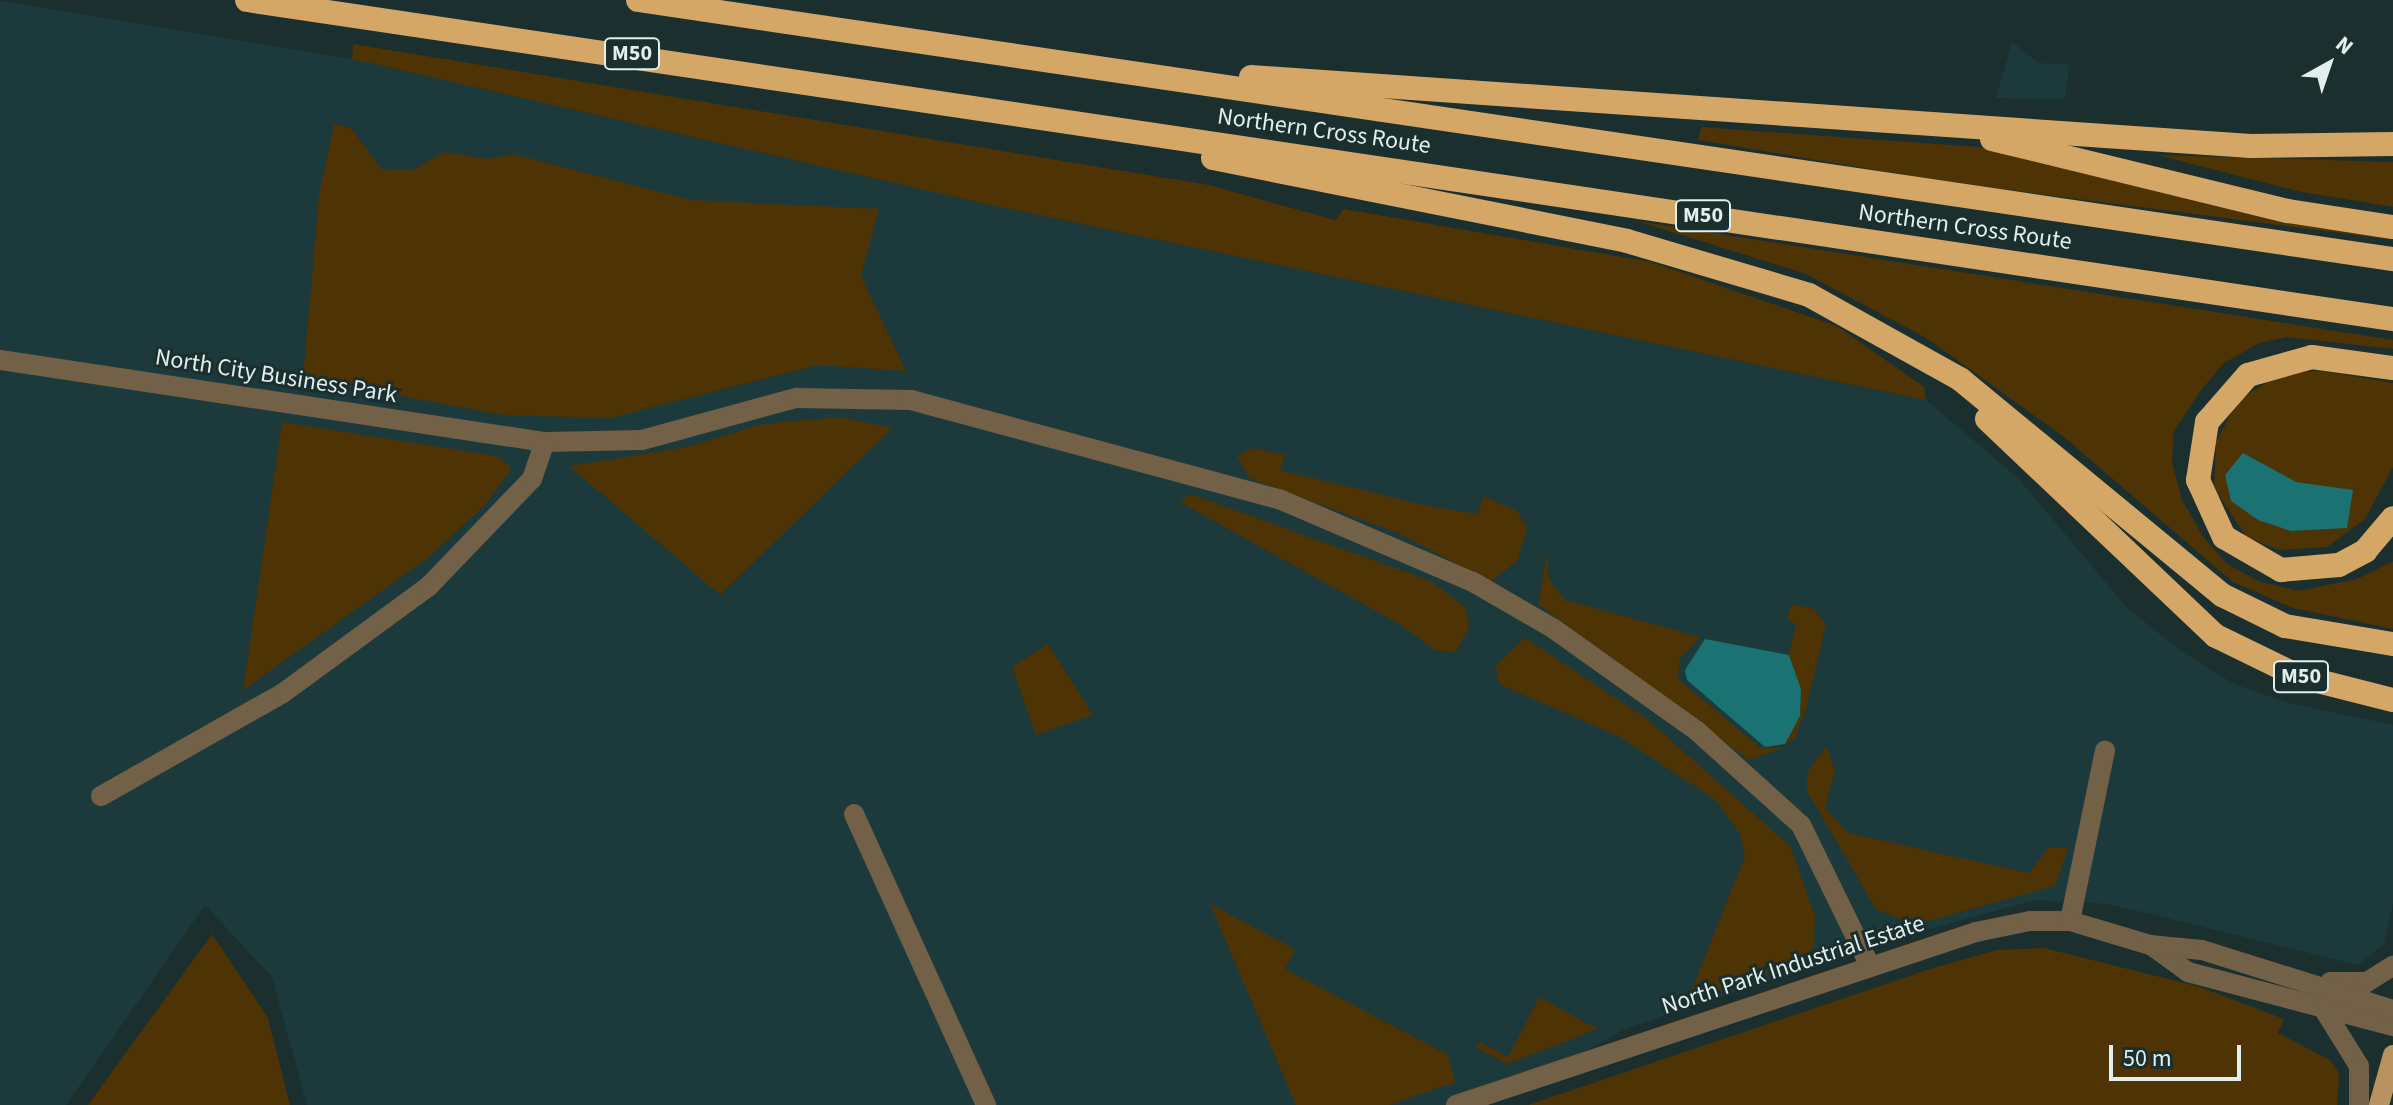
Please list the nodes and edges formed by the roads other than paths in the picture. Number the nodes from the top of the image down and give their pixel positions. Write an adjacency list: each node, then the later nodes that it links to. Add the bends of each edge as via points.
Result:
1 (247, 0): 4 (highway, Northern Cross Route / M50)
2 (638, 0): 3 (highway, M50)
3 (1109, 68): 5 (highway); 8 (highway, Northern Cross Route / M50)
4 (1017, 114): 9 (highway, Northern Cross Route / M50); 10 (highway, via 1721,266 1809,295)
5 (1863, 118): 6 (highway, via 2308,149); 7 (highway, via 1975,135 2288,211)
6 (2393, 144)
7 (2393, 227)
8 (2393, 259)
9 (2391, 319)
10 (1921, 355): 15 (highway, M50, via 2031,435 2222,595 2285,626); 16 (highway, M50, via 2216,636 2298,676)
11 (0, 360): 13 (street, North City Business Park)
12 (2387, 367): 14 (highway, via 2312,357 2248,375 2207,422 2198,480 2224,537 2281,570 2339,565 2365,551)
13 (545, 442): 18 (street, via 532,479 428,587 283,693); 22 (street, North City Business Park, via 642,440 796,398 895,398 1279,499 1421,556 1510,602 1697,731 1784,807 1809,841)
14 (2393, 518)
15 (2387, 644)
16 (2393, 700)
17 (2105, 751): 20 (street)
18 (101, 796)
19 (854, 814): 29 (street)
20 (2070, 921): 21 (street, North Park Industrial Estate); 22 (street, North Park Industrial Estate, via 1976,932)
21 (2150, 945): 24 (street, North Park Industrial Estate, via 2202,950); 25 (street, North Park Industrial Estate, via 2188,972)
22 (1870, 966): 30 (street, North Park Industrial Estate)
23 (2393, 966): 24 (street, via 2367,982)
24 (2318, 982): 26 (street, North Park Industrial Estate)
25 (2323, 1008): 27 (street, North Park Industrial Estate); 31 (street, via 2359,1066)
26 (2393, 1010)
27 (2393, 1026)
28 (2393, 1055): 32 (main road)
29 (986, 1105)
30 (1456, 1105)
31 (2359, 1105)
32 (2379, 1105)

